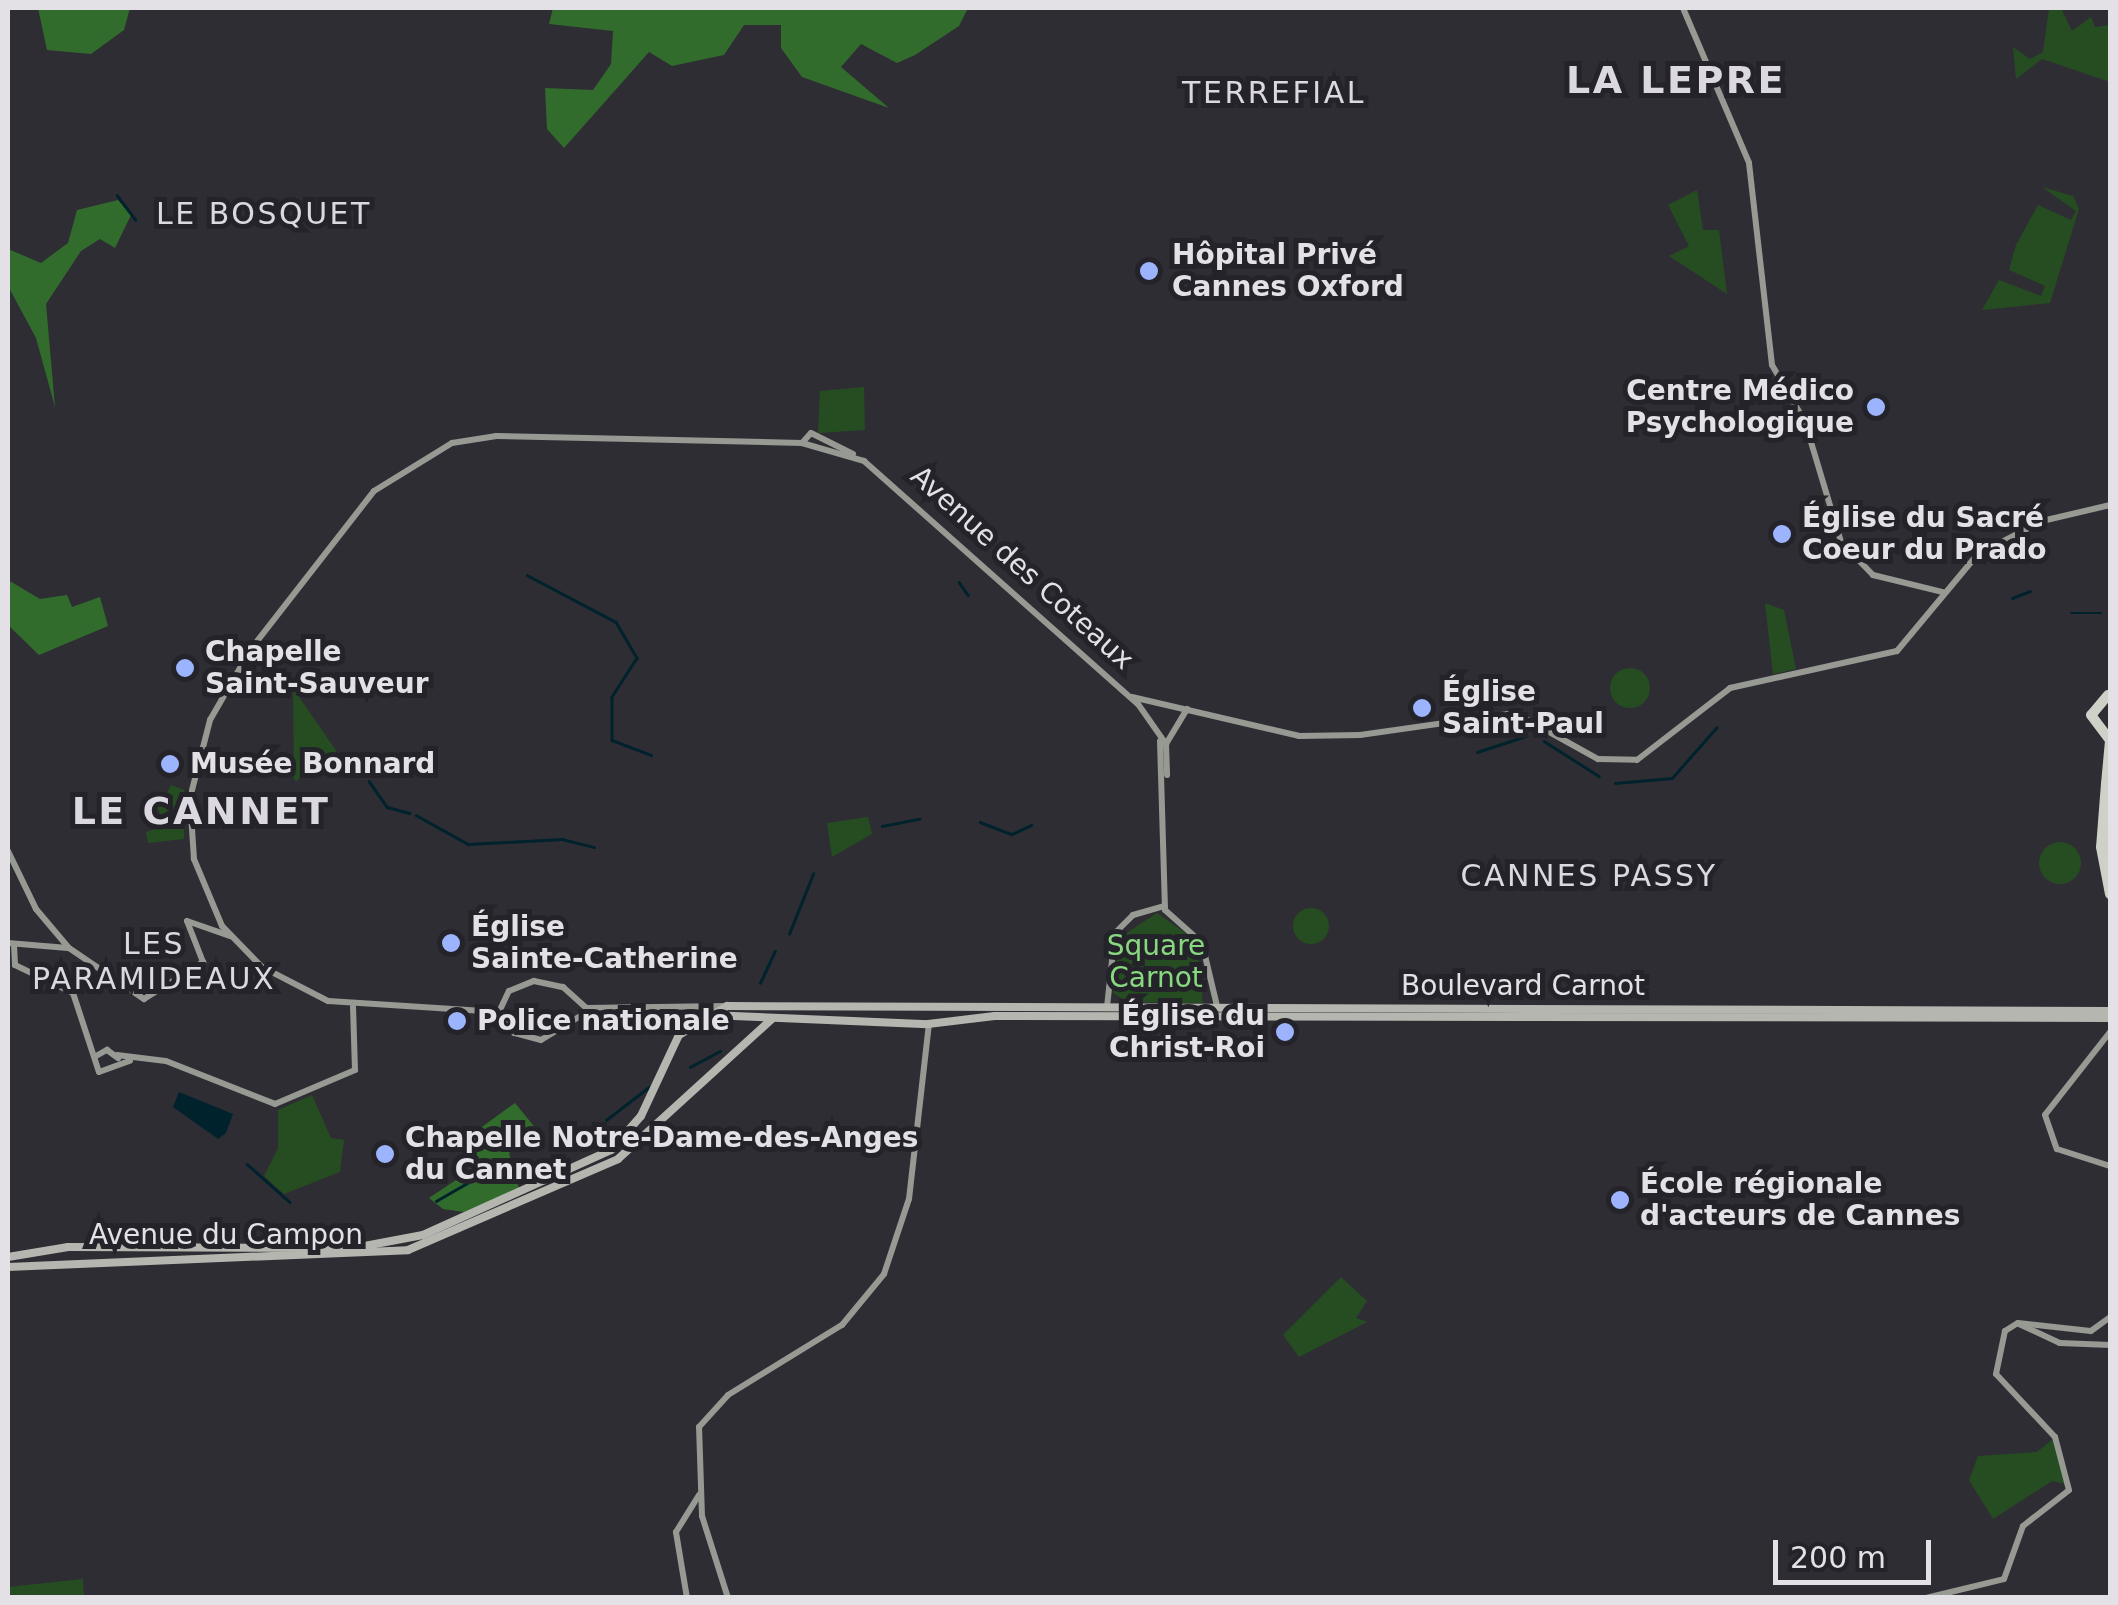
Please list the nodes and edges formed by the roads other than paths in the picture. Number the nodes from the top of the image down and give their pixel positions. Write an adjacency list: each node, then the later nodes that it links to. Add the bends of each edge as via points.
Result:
1 (1683, 8): 7 (main road, via 1749,163 1772,365 1805,422 1841,542 1874,575)
2 (814, 436): 3 (main road); 4 (main road); 5 (main road, Avenue des Coteaux)
3 (802, 443): 4 (main road, Avenue des Coteaux); 26 (main road, Avenue des Coteaux, via 522,436 452,443 398,471 280,606 210,720 191,789 196,866)
4 (814, 446): 5 (main road, Avenue des Coteaux)
5 (864, 461): 9 (main road, Avenue des Coteaux)
6 (2110, 504): 7 (main road, via 2004,538)
7 (1944, 592): 14 (main road, via 1897,651 1730,688 1637,760 1598,759 1514,713)
8 (2108, 695): 18 (highway, via 2091,715)
9 (1131, 696): 10 (main road); 12 (main road, Avenue des Coteaux)
10 (1152, 701): 11 (main road); 12 (main road)
11 (1187, 709): 15 (main road, via 1299,736); 19 (main road)
12 (1144, 711): 13 (main road, Avenue des Coteaux)
13 (1151, 721): 16 (main road, Avenue des Coteaux); 19 (main road, Avenue des Coteaux)
14 (1415, 731): 15 (main road); 17 (main road)
15 (1360, 735): 17 (main road)
16 (1158, 736): 19 (main road); 21 (main road, Avenue des Coteaux)
17 (1375, 736): 20 (main road)
18 (2110, 741): 22 (highway)
19 (1166, 744): 21 (main road, Avenue des Coteaux)
20 (1378, 746)
21 (1166, 756): 25 (main road, Avenue des Coteaux)
22 (2108, 789): 24 (highway, bridge, via 2100,846)
23 (8, 851): 28 (main road, via 36,910)
24 (2110, 891)
25 (1164, 906): 31 (main road, via 1133,915 1115,933); 32 (main road, via 1202,943)
26 (230, 936): 28 (main road, via 187,920 204,962 144,999); 33 (main road, via 281,980)
27 (11, 944): 28 (main road); 47 (main road, via 15,966 71,990)
28 (69, 948)
29 (572, 997): 30 (main road, via 586,1008); 37 (main road, via 557,984 524,983); 42 (main road)
30 (727, 1006): 36 (main road); 38 (main road)
31 (1102, 1006): 32 (main road, Boulevard Carnot); 35 (main road, Boulevard Carnot)
32 (1217, 1006): 40 (main road, Boulevard Carnot)
33 (353, 1007): 37 (main road); 48 (main road, via 355,1070 276,1104 166,1061)
34 (922, 1008): 35 (main road, Boulevard Carnot); 36 (main road); 41 (main road)
35 (935, 1008): 43 (main road)
36 (748, 1011): 38 (main road); 39 (main road); 45 (main road, Avenue du Campon)
37 (500, 1012): 42 (main road, via 508,1029 534,1040)
38 (710, 1014): 42 (main road, via 582,1015); 51 (main road, Avenue du Campon, via 679,1035 641,1116 611,1150 423,1234 354,1248 68,1247)
39 (776, 1017): 41 (main road); 45 (main road, Avenue du Campon)
40 (2110, 1017): 43 (main road, Boulevard Carnot)
41 (920, 1020): 43 (main road)
42 (574, 1022)
43 (933, 1022): 56 (main road, via 924,1110 894,1256 842,1325 708,1413 695,1444)
44 (2110, 1032): 50 (main road, via 2051,1103 2046,1128 2057,1148)
45 (738, 1042): 52 (main road, Avenue du Campon, via 631,1151 408,1250 353,1258 68,1258)
46 (117, 1055): 47 (main road); 48 (main road); 49 (main road)
47 (95, 1056): 49 (main road, via 102,1074)
48 (134, 1060): 49 (main road)
49 (118, 1067)
50 (2110, 1166)
51 (8, 1256)
52 (8, 1268)
53 (2110, 1317): 54 (main road, via 2091,1331)
54 (2018, 1323): 55 (main road, via 2060,1344); 61 (main road, via 1997,1347 1996,1374 2055,1437 2069,1490 2023,1526 2004,1579)
55 (2110, 1346)
56 (699, 1494): 57 (main road); 58 (main road)
57 (692, 1505): 58 (main road); 59 (main road, via 680,1514 675,1545)
58 (702, 1516): 60 (main road)
59 (687, 1598)
60 (728, 1598)
61 (1926, 1598)

